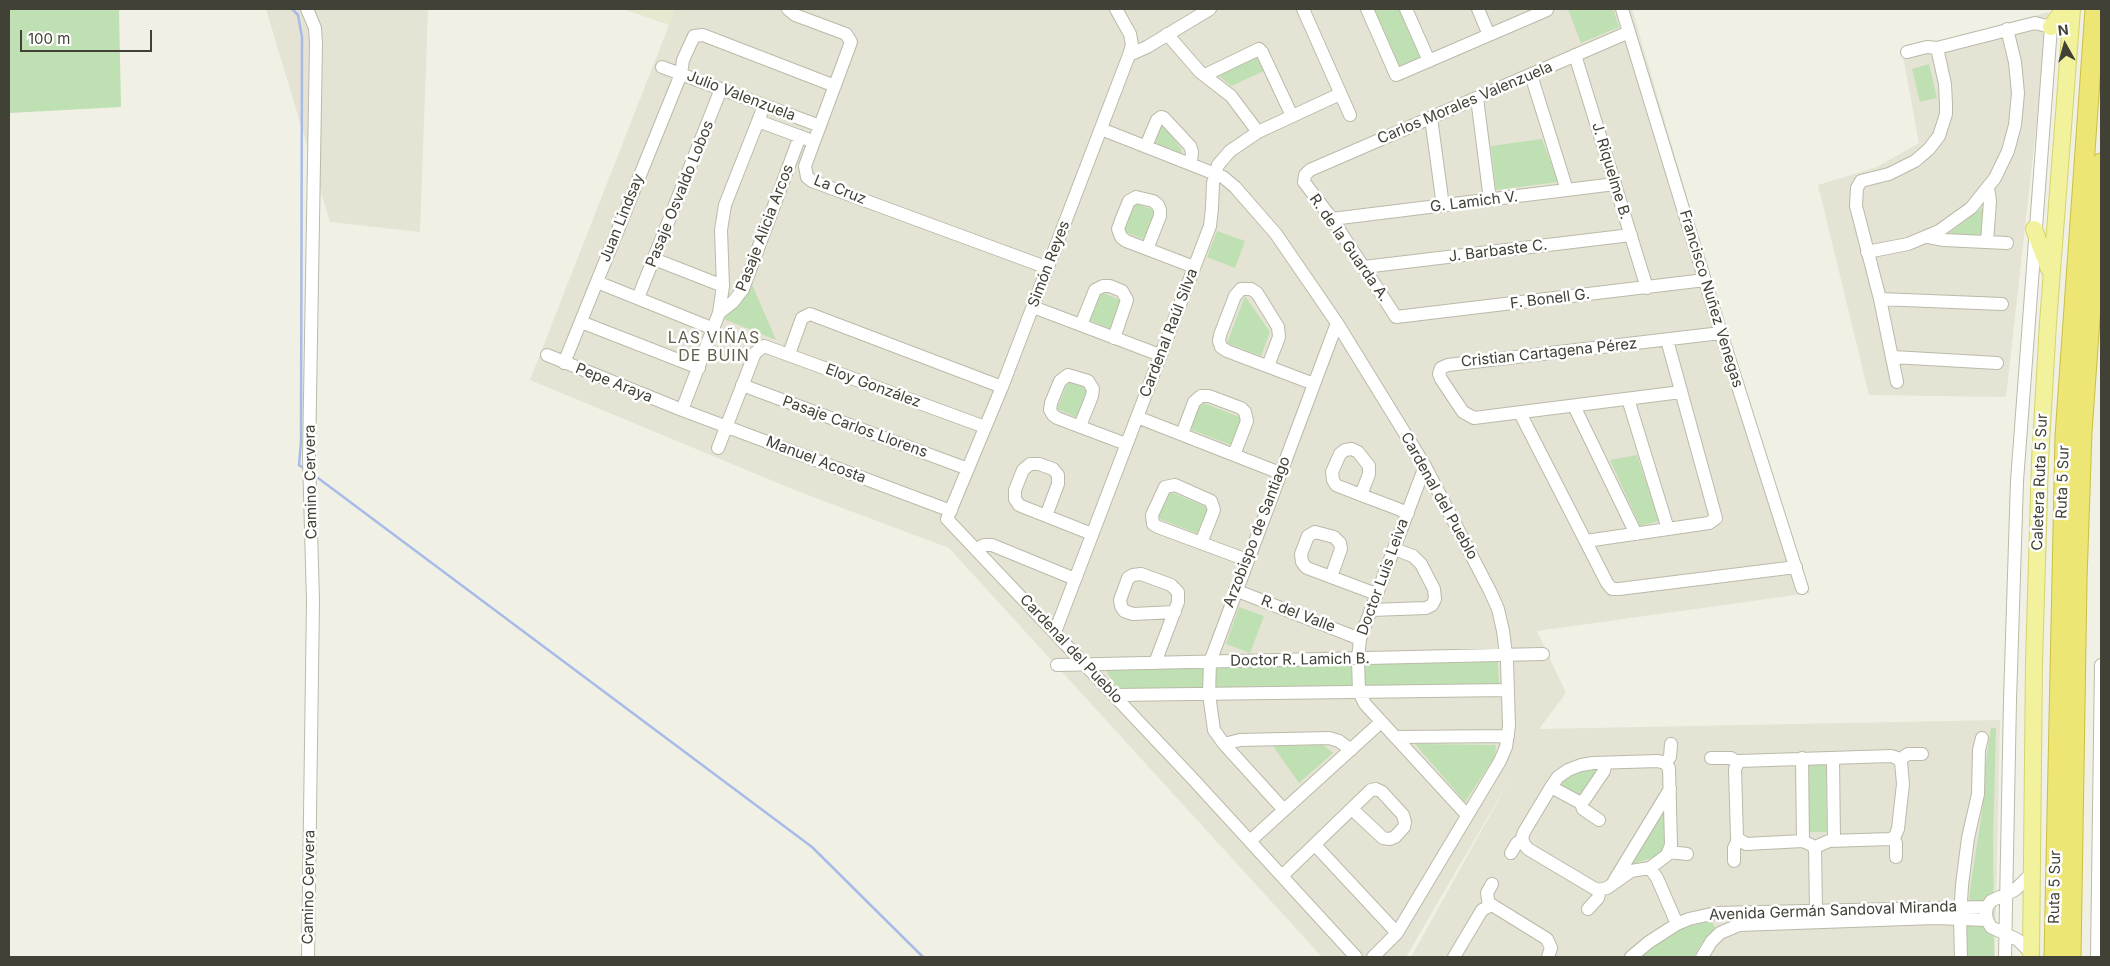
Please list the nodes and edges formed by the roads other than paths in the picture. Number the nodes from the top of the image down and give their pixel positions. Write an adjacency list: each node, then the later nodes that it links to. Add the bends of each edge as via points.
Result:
1 (308, 9): 200 (street, Camino Cervera, via 316,43 309,472 313,600)
2 (788, 9): 28 (street, La Cruz, via 795,15 849,36 850,45)
3 (1116, 9): 21 (street, Simón Reyes, via 1130,34 1132,45)
4 (1210, 9): 17 (street)
5 (1367, 9): 23 (street, via 1396,75)
6 (1406, 9): 23 (street)
7 (1478, 9): 18 (street)
8 (1546, 9): 18 (street)
9 (1622, 9): 16 (street, Francisco Nuñez Venegas)
10 (2064, 9): 14 (main road)
11 (2072, 9): 64 (main road, Caletera Ruta 5 Sur)
12 (2095, 9): 208 (highway, Ruta 5 Sur, via 2065,426)
13 (1308, 10): 30 (street)
14 (2051, 26): 15 (street, via 2035,23); 53 (street)
15 (2007, 29): 19 (street); 48 (street, via 2017,74 2015,125 2008,151)
16 (1629, 32): 22 (street, Carlos Morales Valenzuela); 65 (street, Francisco Nuñez Venegas)
17 (1167, 34): 21 (street); 26 (street)
18 (1490, 35): 23 (street)
19 (1937, 48): 20 (street); 59 (street, via 1946,94 1946,114 1939,136 1930,149 1915,161 1889,174 1861,180 1856,206)
20 (1907, 52)
21 (1129, 55): 38 (street, Simón Reyes)
22 (1576, 55): 27 (street, Carlos Morales Valenzuela); 47 (street, J. Riquelme B.)
23 (1429, 61)
24 (662, 67): 25 (street, Julio Valenzuela)
25 (680, 74): 28 (street, Juan Lindsay, via 691,40 700,34); 29 (street, Julio Valenzuela); 66 (street, Juan Lindsay)
26 (1205, 75): 34 (street, via 1259,49); 39 (street, via 1231,96)
27 (1531, 75): 31 (street, Carlos Morales Valenzuela); 49 (street)
28 (835, 86): 37 (street, La Cruz)
29 (722, 89): 32 (street, Julio Valenzuela); 60 (street, Pasaje Osvaldo Lobos)
30 (1340, 94): 33 (street); 34 (street, Cardenal Raúl Silva)
31 (1477, 98): 35 (street, Carlos Morales Valenzuela); 50 (street)
32 (764, 106): 36 (street); 37 (street, Julio Valenzuela)
33 (1350, 115)
34 (1292, 116): 39 (street, Cardenal Raúl Silva)
35 (1432, 118): 46 (street, Carlos Morales Valenzuela, via 1310,170); 51 (street)
36 (758, 120): 40 (street, Julio Valenzuela); 67 (street, via 724,211 721,237)
37 (820, 126): 41 (street, La Cruz)
38 (1101, 129): 42 (street, Cardenal del Pueblo); 63 (street, Simón Reyes)
39 (1258, 132): 45 (street, Cardenal Raúl Silva, via 1230,151)
40 (800, 136): 41 (street, Julio Valenzuela); 73 (street, Pasaje Alicia Arcos, via 746,284 737,299)
41 (814, 142): 63 (street, La Cruz, via 804,168 812,180)
42 (1146, 146): 43 (street, Cardenal del Pueblo); 43 (street, via 1158,119 1164,118 1190,146)
43 (1191, 163): 45 (street, Cardenal del Pueblo)
44 (2101, 163): 209 (highway, Ruta 5 Sur, via 2082,432)
45 (1215, 173): 61 (street, Cardenal Raúl Silva, via 1211,220); 76 (street, Cardenal del Pueblo, via 1235,187 1276,234)
46 (1304, 178): 52 (street, R. de la Guarda A., via 1305,185)
47 (1615, 184): 49 (street, G. Lamich V.); 54 (street, J. Riquelme B.)
48 (1988, 188): 55 (street, via 1961,216); 56 (street)
49 (1567, 190): 50 (street, G. Lamich V.)
50 (1490, 200): 51 (street, G. Lamich V.)
51 (1443, 206): 52 (street, G. Lamich V.)
52 (1332, 219): 62 (street, R. de la Guarda A.)
53 (2034, 229): 64 (main road); 185 (street, via 2016,490)
54 (1631, 235): 62 (street, J. Barbaste C.); 68 (street, J. Riquelme B.)
55 (1928, 237): 56 (street); 59 (street, via 1903,246)
56 (1988, 242): 57 (street)
57 (2008, 243)
58 (1147, 249): 61 (street)
59 (1867, 252): 70 (street)
60 (654, 259): 67 (street); 69 (street, Pasaje Osvaldo Lobos)
61 (1194, 267): 83 (street, Cardenal Raúl Silva)
62 (1364, 267): 74 (street, R. de la Guarda A.)
63 (1048, 268): 72 (street, Simón Reyes)
64 (2051, 275): 181 (main road, Caletera Ruta 5 Sur, via 2039,480)
65 (1705, 280): 68 (street, F. Bonell G.); 79 (street, Francisco Nuñez Venegas)
66 (597, 282): 69 (street); 75 (street, Juan Lindsay)
67 (723, 286): 73 (street)
68 (1647, 288): 74 (street, F. Bonell G.)
69 (638, 298): 78 (street)
70 (1880, 298): 71 (street); 85 (street)
71 (2002, 304)
72 (1033, 307): 77 (street); 93 (street, Simón Reyes)
73 (719, 313): 78 (street)
74 (1396, 317)
75 (581, 322): 86 (street, Juan Lindsay); 89 (street)
76 (1337, 323): 91 (street, Arzobispo de Santiago); 107 (street, Cardenal del Pueblo)
77 (1081, 325): 80 (street); 80 (street, via 1096,290 1110,286 1122,291 1127,300)
78 (714, 329): 89 (street)
79 (1721, 333): 81 (street, Cristian Cartagena Pérez); 122 (street, Francisco Nuñez Venegas)
80 (1114, 338): 83 (street)
81 (1667, 340): 94 (street); 98 (street, Cristian Cartagena Pérez, via 1448,365 1440,370 1441,380 1468,416 1478,418)
82 (789, 354): 92 (street, Eloy González, via 761,347 755,353); 93 (street, via 802,318 810,314); 102 (street, Eloy González)
83 (1160, 355): 99 (street, Cardenal Raúl Silva)
84 (546, 356): 86 (street, Pepe Araya)
85 (1893, 357): 87 (street); 90 (street)
86 (564, 363): 97 (street, Pepe Araya)
87 (1997, 363)
88 (1268, 366): 88 (street, via 1226,351 1220,344 1220,335 1235,296 1244,288 1257,293 1278,327 1279,337); 91 (street)
89 (699, 368): 97 (street)
90 (1897, 382)
91 (1314, 384): 109 (street, Arzobispo de Santiago)
92 (742, 385): 101 (street); 108 (street, Pasaje Carlos Llorens)
93 (1002, 387): 102 (street, Simón Reyes)
94 (1681, 392): 95 (street, Cristian Cartagena Pérez); 114 (street, via 1716,518 1709,523)
95 (1628, 399): 96 (street, Cristian Cartagena Pérez); 114 (street)
96 (1574, 406): 98 (street, Cristian Cartagena Pérez); 116 (street)
97 (682, 410): 101 (street, Manuel Acosta)
98 (1520, 413): 117 (street)
99 (1137, 417): 103 (street); 104 (street, Cardenal Raúl Silva)
100 (1080, 426): 104 (street)
101 (726, 427): 105 (street); 112 (street, Manuel Acosta)
102 (985, 427): 108 (street, Simón Reyes)
103 (1182, 434): 106 (street); 106 (street, via 1194,402 1201,396 1241,408 1247,421)
104 (1126, 444): 115 (street, Cardenal Raúl Silva)
105 (718, 448)
106 (1234, 455): 109 (street)
107 (1425, 466): 111 (street, Doctor Luis Leiva); 133 (street, Cardenal del Pueblo, via 1494,600 1503,631)
108 (968, 469): 112 (street, Simón Reyes)
109 (1280, 473): 121 (street, Arzobispo de Santiago)
110 (1361, 495): 111 (street)
111 (1408, 513): 120 (street, Doctor Luis Leiva)
112 (949, 515): 119 (street, Cardenal del Pueblo)
113 (1046, 516): 115 (street)
114 (1668, 529): 116 (street)
115 (1092, 534): 124 (street, Cardenal Raúl Silva)
116 (1636, 534): 117 (street)
117 (1586, 542): 122 (street, via 1607,583 1619,590)
118 (1201, 543): 118 (street, via 1154,524 1152,515 1161,491 1167,486 1174,485 1207,498 1213,504 1213,513); 121 (street)
119 (976, 549): 124 (street, via 992,545); 130 (street, Cardenal del Pueblo)
120 (1394, 549): 127 (street, Doctor Luis Leiva); 128 (street, via 1412,556 1421,564 1434,589 1435,599 1426,608)
121 (1247, 560): 126 (street, Arzobispo de Santiago)
122 (1796, 567): 125 (street, Francisco Nuñez Venegas)
123 (1330, 576): 127 (street)
124 (1075, 579): 130 (street, Cardenal Raúl Silva)
125 (1802, 588)
126 (1235, 590): 131 (street, R. del Valle); 135 (street, Arzobispo de Santiago)
127 (1377, 594): 128 (street, Doctor Luis Leiva)
128 (1371, 610): 131 (street, Doctor Luis Leiva)
129 (1174, 612): 129 (street, via 1179,599 1174,586 1141,574 1128,578 1120,600 1124,611 1133,614); 136 (street)
130 (1055, 632): 138 (street, Cardenal del Pueblo)
131 (1360, 639): 134 (street, Doctor Luis Leiva)
132 (1543, 654): 133 (street, Doctor R. Lamich B.)
133 (1505, 655): 134 (street, Doctor R. Lamich B.); 140 (street, Cardenal del Pueblo)
134 (1358, 659): 135 (street, Doctor R. Lamich B.); 141 (street, Doctor Luis Leiva)
135 (1210, 662): 136 (street, Doctor R. Lamich B.); 142 (street, Arzobispo de Santiago)
136 (1155, 663): 138 (street, Doctor R. Lamich B.)
137 (1057, 665): 138 (street, Doctor R. Lamich B.)
138 (1086, 665): 143 (street, Cardenal del Pueblo)
139 (2101, 665): 175 (street)
140 (1508, 690): 141 (street); 145 (street, Cardenal del Pueblo)
141 (1359, 692): 142 (street); 144 (street)
142 (1209, 694): 143 (street); 148 (street, Arzobispo de Santiago, via 1213,726)
143 (1115, 695): 168 (street, Cardenal del Pueblo)
144 (1381, 722): 146 (street); 150 (street)
145 (1508, 736): 146 (street); 164 (street, Cardenal del Pueblo, via 1500,761)
146 (1395, 737): 164 (street)
147 (1982, 738): 189 (street, via 1978,794 1966,855)
148 (1224, 744): 150 (street, via 1240,740 1329,738); 163 (street, Arzobispo de Santiago)
149 (1670, 744): 158 (street, via 1670,757)
150 (1351, 750): 163 (street)
151 (1922, 754): 155 (street, via 1908,754)
152 (1711, 758): 156 (street, via 1731,758)
153 (1802, 758): 154 (street); 156 (street); 171 (street)
154 (1832, 758): 155 (street, via 1891,756); 170 (street)
155 (1899, 760): 166 (street, via 1902,799 1898,829)
156 (1737, 762): 167 (street)
157 (1605, 763): 158 (street); 159 (street, via 1574,767 1562,773); 160 (street, via 1604,771)
158 (1666, 763): 161 (street, via 1670,788)
159 (1550, 787): 160 (street); 169 (street, via 1524,832)
160 (1581, 803): 165 (street, via 1584,811)
161 (1665, 808): 173 (street); 180 (street)
162 (1352, 809): 172 (street)
163 (1284, 810): 168 (street)
164 (1468, 815): 195 (street, Cardenal del Pueblo)
165 (1599, 820)
166 (1893, 838): 170 (street); 177 (street)
167 (1738, 840): 171 (street, via 1746,844); 178 (street)
168 (1250, 841): 182 (street, Cardenal del Pueblo)
169 (1523, 841): 174 (street, via 1517,843); 184 (street, via 1528,849)
170 (1834, 841): 171 (street)
171 (1809, 844): 188 (street)
172 (1315, 845): 182 (street); 195 (street)
173 (1670, 852): 176 (street); 179 (street)
174 (1511, 853)
175 (2100, 853): 210 (street)
176 (1687, 854)
177 (1896, 858)
178 (1734, 861)
179 (1650, 868): 180 (street); 193 (street, via 1658,878)
180 (1626, 869): 184 (street, via 1607,888)
181 (2032, 873): 185 (street, via 2021,886); 199 (main road, Caletera Ruta 5 Sur)
182 (1282, 876): 201 (street, Cardenal del Pueblo)
183 (1492, 884): 186 (street, via 1487,893)
184 (1600, 890): 187 (street, via 1598,898)
185 (2006, 895): 190 (street, via 1994,899); 196 (street)
186 (1489, 906): 197 (street, via 1498,907 1547,939); 203 (street, via 1482,910)
187 (1588, 909)
188 (1816, 911): 191 (street, Avenida Germán Sandoval Miranda); 192 (street, Avenida Germán Sandoval Miranda)
189 (1960, 913): 190 (street, Avenida Germán Sandoval Miranda); 192 (street, Avenida Germán Sandoval Miranda); 206 (street)
190 (1987, 913): 196 (street, via 1994,929)
191 (1716, 914): 193 (street, Avenida Germán Sandoval Miranda); 194 (street)
192 (1873, 915): 194 (street, Avenida Germán Sandoval Miranda, via 1739,925)
193 (1676, 924): 204 (street, Avenida Germán Sandoval Miranda)
194 (1723, 931): 205 (street, Avenida Germán Sandoval Miranda)
195 (1397, 934): 202 (street, Cardenal del Pueblo)
196 (2006, 934): 199 (street, via 2018,940); 207 (street)
197 (1549, 951): 198 (street)
198 (1563, 952)
199 (2031, 955)
200 (308, 957)
201 (1356, 957)
202 (1373, 957)
203 (1454, 957)
204 (1631, 957)
205 (1702, 957)
206 (1961, 957)
207 (2005, 957)
208 (2054, 957)
209 (2071, 957)
210 (2097, 957)

